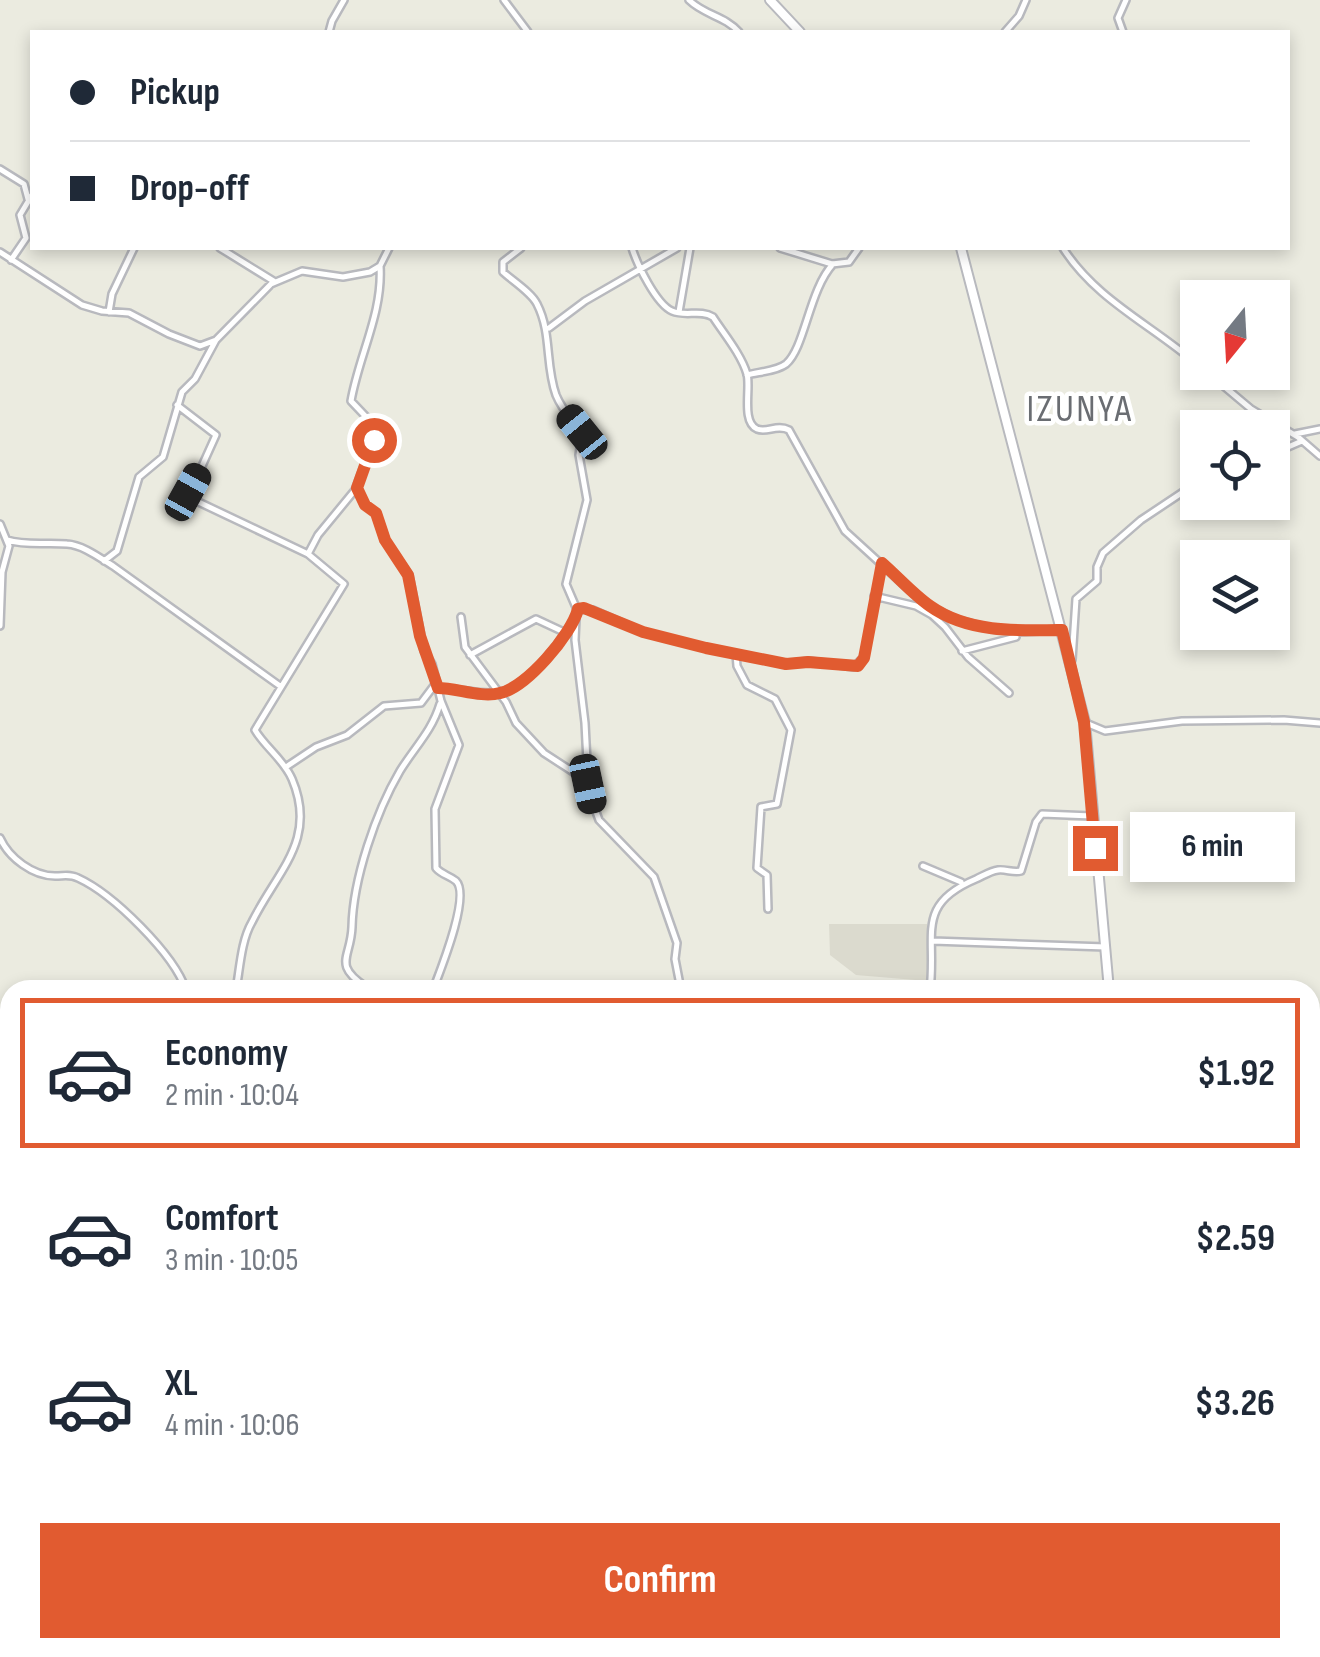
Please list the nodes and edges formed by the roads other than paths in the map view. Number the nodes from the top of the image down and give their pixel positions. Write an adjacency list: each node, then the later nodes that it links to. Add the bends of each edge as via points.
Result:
1 (344, 0): 8 (street)
2 (504, 0): 7 (street)
3 (689, 0): 9 (street)
4 (770, 0): 10 (street)
5 (1026, 0): 11 (street)
6 (1126, 0): 12 (street, via 1118,18)
7 (526, 29)
8 (330, 30)
9 (736, 30)
10 (798, 30)
11 (1007, 30)
12 (1122, 30)
13 (0, 168): 14 (street, via 24,184)
14 (30, 197): 29 (street, via 20,215 26,238)
15 (133, 250): 34 (street)
16 (223, 250): 33 (street)
17 (388, 250): 31 (street)
18 (507, 250): 28 (street)
19 (518, 250): 28 (street)
20 (633, 250): 32 (street)
21 (673, 250): 32 (street)
22 (690, 250): 35 (street)
23 (787, 250): 30 (street)
24 (858, 250): 30 (street, via 849,262)
25 (962, 250): 58 (street)
26 (1065, 250): 38 (street, via 1098,292)
27 (0, 252): 29 (street)
28 (511, 255): 36 (street, via 503,272 537,304)
29 (11, 260): 34 (street, via 82,304)
30 (833, 264): 39 (street, via 816,288 788,362)
31 (380, 266): 33 (street, via 344,277 302,271); 47 (street, via 382,286 351,400 370,421 374,437)
32 (640, 268): 35 (street, via 668,308); 36 (street)
33 (275, 282): 37 (street)
34 (109, 312): 37 (street, via 129,313 200,346)
35 (679, 312): 39 (street, via 711,315)
36 (548, 329): 55 (street, via 554,390 582,436 587,500 566,584)
37 (216, 340): 41 (street)
38 (1180, 350)
39 (748, 375): 53 (street, via 754,426 788,430 839,522)
40 (1229, 390): 43 (street)
41 (178, 405): 51 (street, via 216,435 188,496); 52 (street, via 163,457 140,478 117,551)
42 (1320, 429): 43 (street)
43 (1292, 434): 44 (street)
44 (1302, 441): 45 (street); 46 (street)
45 (1290, 446)
46 (1320, 456)
47 (357, 488): 51 (street); 65 (street, via 408,575)
48 (1180, 494): 64 (street, via 1102,555 1097,581 1076,599)
49 (0, 524): 50 (street)
50 (7, 540): 52 (street, via 73,545); 57 (street)
51 (308, 554): 66 (street, via 344,586)
52 (104, 560): 66 (street)
53 (882, 563): 54 (street); 58 (street, via 926,604 956,619 1017,632)
54 (874, 596): 61 (street, via 926,611); 63 (street, via 858,666 786,664)
55 (577, 612): 59 (street); 63 (street, via 593,610 643,632); 73 (street)
56 (460, 617): 62 (street)
57 (0, 626)
58 (1062, 630): 64 (street)
59 (566, 633): 62 (street, via 536,618); 68 (street)
60 (1016, 636): 61 (street)
61 (962, 650): 67 (street)
62 (470, 654): 68 (street)
63 (736, 654): 78 (street, via 747,685 775,698 792,730 777,804 761,806 757,868 767,875)
64 (1072, 673): 70 (street)
65 (437, 685): 68 (street); 69 (street); 72 (street, via 422,703 384,706 347,735)
66 (280, 686): 72 (street, via 255,731)
67 (1009, 693)
68 (499, 694): 73 (street, via 544,752)
69 (441, 702): 83 (street, via 392,788 352,900 346,965); 84 (street, via 459,745 435,808 434,862 459,891)
70 (1084, 722): 71 (street, via 1105,732 1182,722); 74 (street)
71 (1320, 724)
72 (286, 767): 82 (street, via 303,819 248,929)
73 (588, 784): 85 (street, via 598,820 658,887 677,944)
74 (1092, 816): 77 (street, via 1042,814 1021,872 996,870); 80 (street)
75 (0, 838): 81 (street, via 18,862 80,879 116,905)
76 (923, 866): 77 (street)
77 (965, 883): 79 (street, via 932,913)
78 (768, 909)
79 (933, 941): 80 (street); 86 (street)
80 (1106, 947): 87 (street)
81 (180, 980)
82 (238, 980)
83 (357, 980)
84 (435, 980)
85 (679, 980)
86 (931, 980)
87 (1108, 980)

